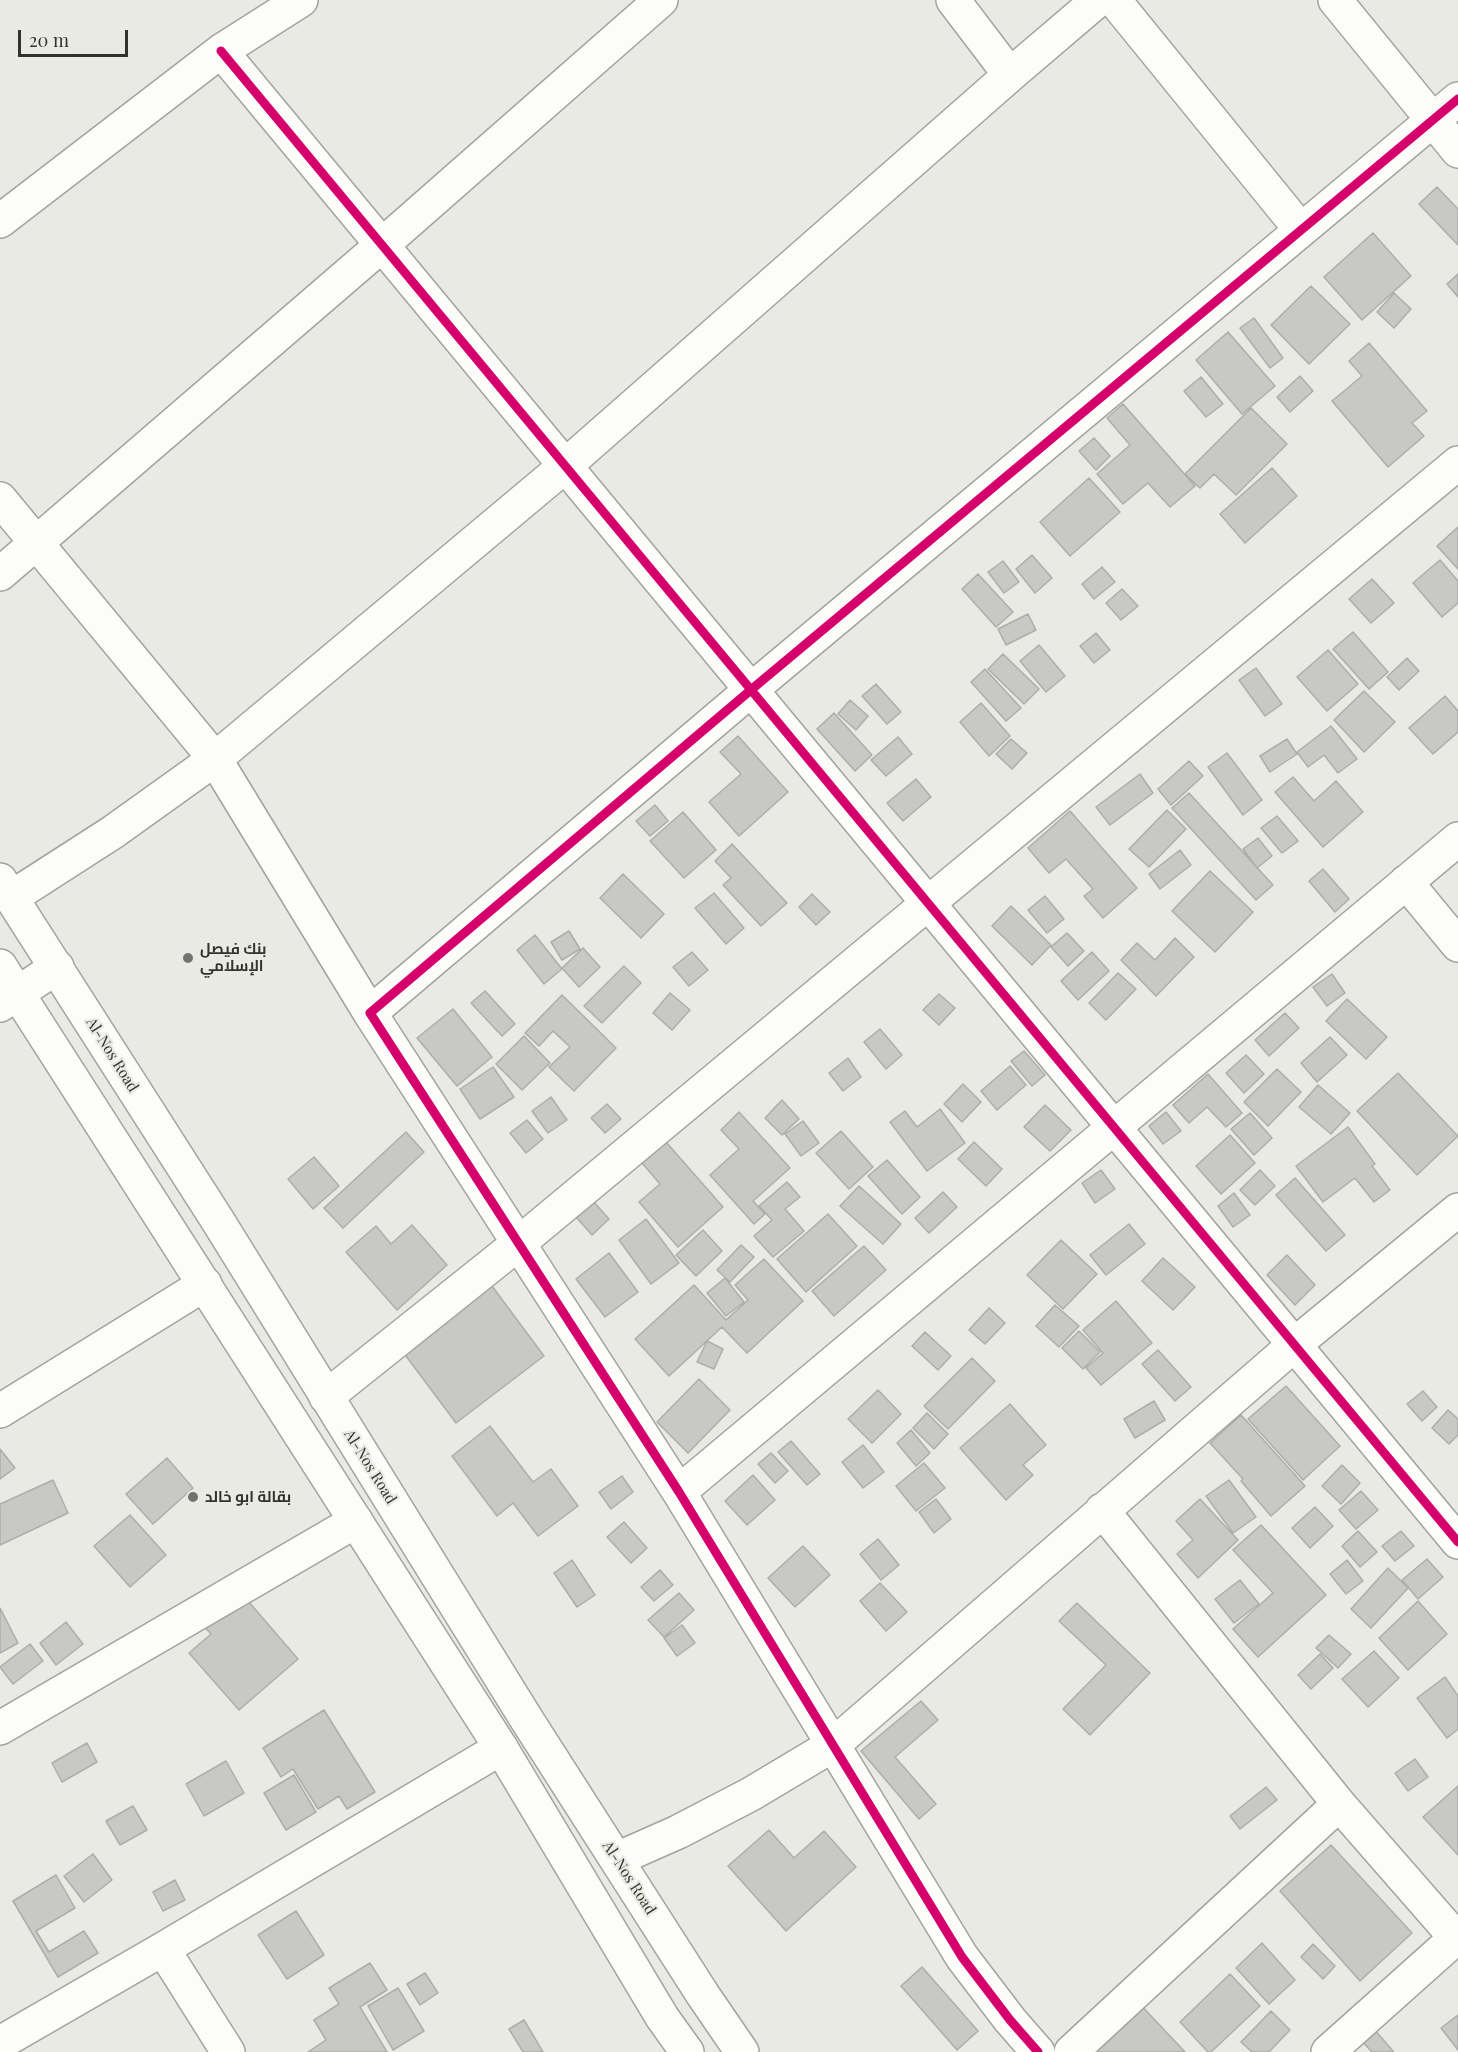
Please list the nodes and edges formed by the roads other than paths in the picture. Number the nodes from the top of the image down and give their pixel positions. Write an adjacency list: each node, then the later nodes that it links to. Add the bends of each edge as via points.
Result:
1 (302, 0): 7 (street)
2 (661, 0): 14 (street)
3 (953, 0): 8 (street)
4 (1098, 0): 8 (street)
5 (1114, 0): 13 (street)
6 (1335, 0): 10 (street)
7 (221, 51): 12 (street); 14 (street)
8 (1010, 75): 16 (street)
9 (1458, 99): 10 (street)
10 (1433, 120): 11 (street); 13 (street)
11 (1458, 151)
12 (0, 221)
13 (1301, 230): 20 (street)
14 (382, 245): 16 (street); 18 (street)
15 (1458, 463): 25 (street)
16 (565, 466): 20 (street); 21 (street)
17 (0, 499): 18 (street)
18 (35, 544): 19 (street); 21 (street)
19 (0, 574)
20 (752, 689): 25 (street); 30 (street)
21 (215, 759): 24 (street, via 113,832); 30 (street)
22 (1458, 839): 23 (street)
23 (1406, 882): 26 (street); 31 (street)
24 (6, 889): 28 (street, Al-Nos Road)
25 (927, 903): 31 (street); 33 (street)
26 (1458, 945)
27 (0, 966): 29 (street)
28 (57, 967): 29 (street); 36 (street, Al-Nos Road)
29 (9, 999): 34 (street)
30 (370, 1013): 33 (street)
31 (1113, 1127): 35 (street); 38 (street)
32 (1458, 1210): 35 (street)
33 (519, 1243): 36 (street); 38 (street)
34 (205, 1284): 37 (street); 40 (street)
35 (1294, 1346): 39 (street); 41 (street)
36 (326, 1397): 46 (street, Al-Nos Road)
37 (0, 1411)
38 (678, 1492): 43 (street)
39 (1102, 1510): 43 (street); 45 (street)
40 (356, 1521): 42 (street); 44 (street)
41 (1458, 1542)
42 (0, 1728)
43 (833, 1745): 46 (street, via 751,1794); 53 (street, via 962,1957)
44 (501, 1748): 48 (street); 51 (street)
45 (1339, 1804): 47 (street); 54 (street)
46 (617, 1859): 52 (street, Al-Nos Road)
47 (1457, 1937): 55 (street)
48 (163, 1949): 49 (street); 50 (street)
49 (0, 2043)
50 (228, 2052)
51 (687, 2052)
52 (742, 2052)
53 (1038, 2052)
54 (1071, 2052)
55 (1328, 2052)

